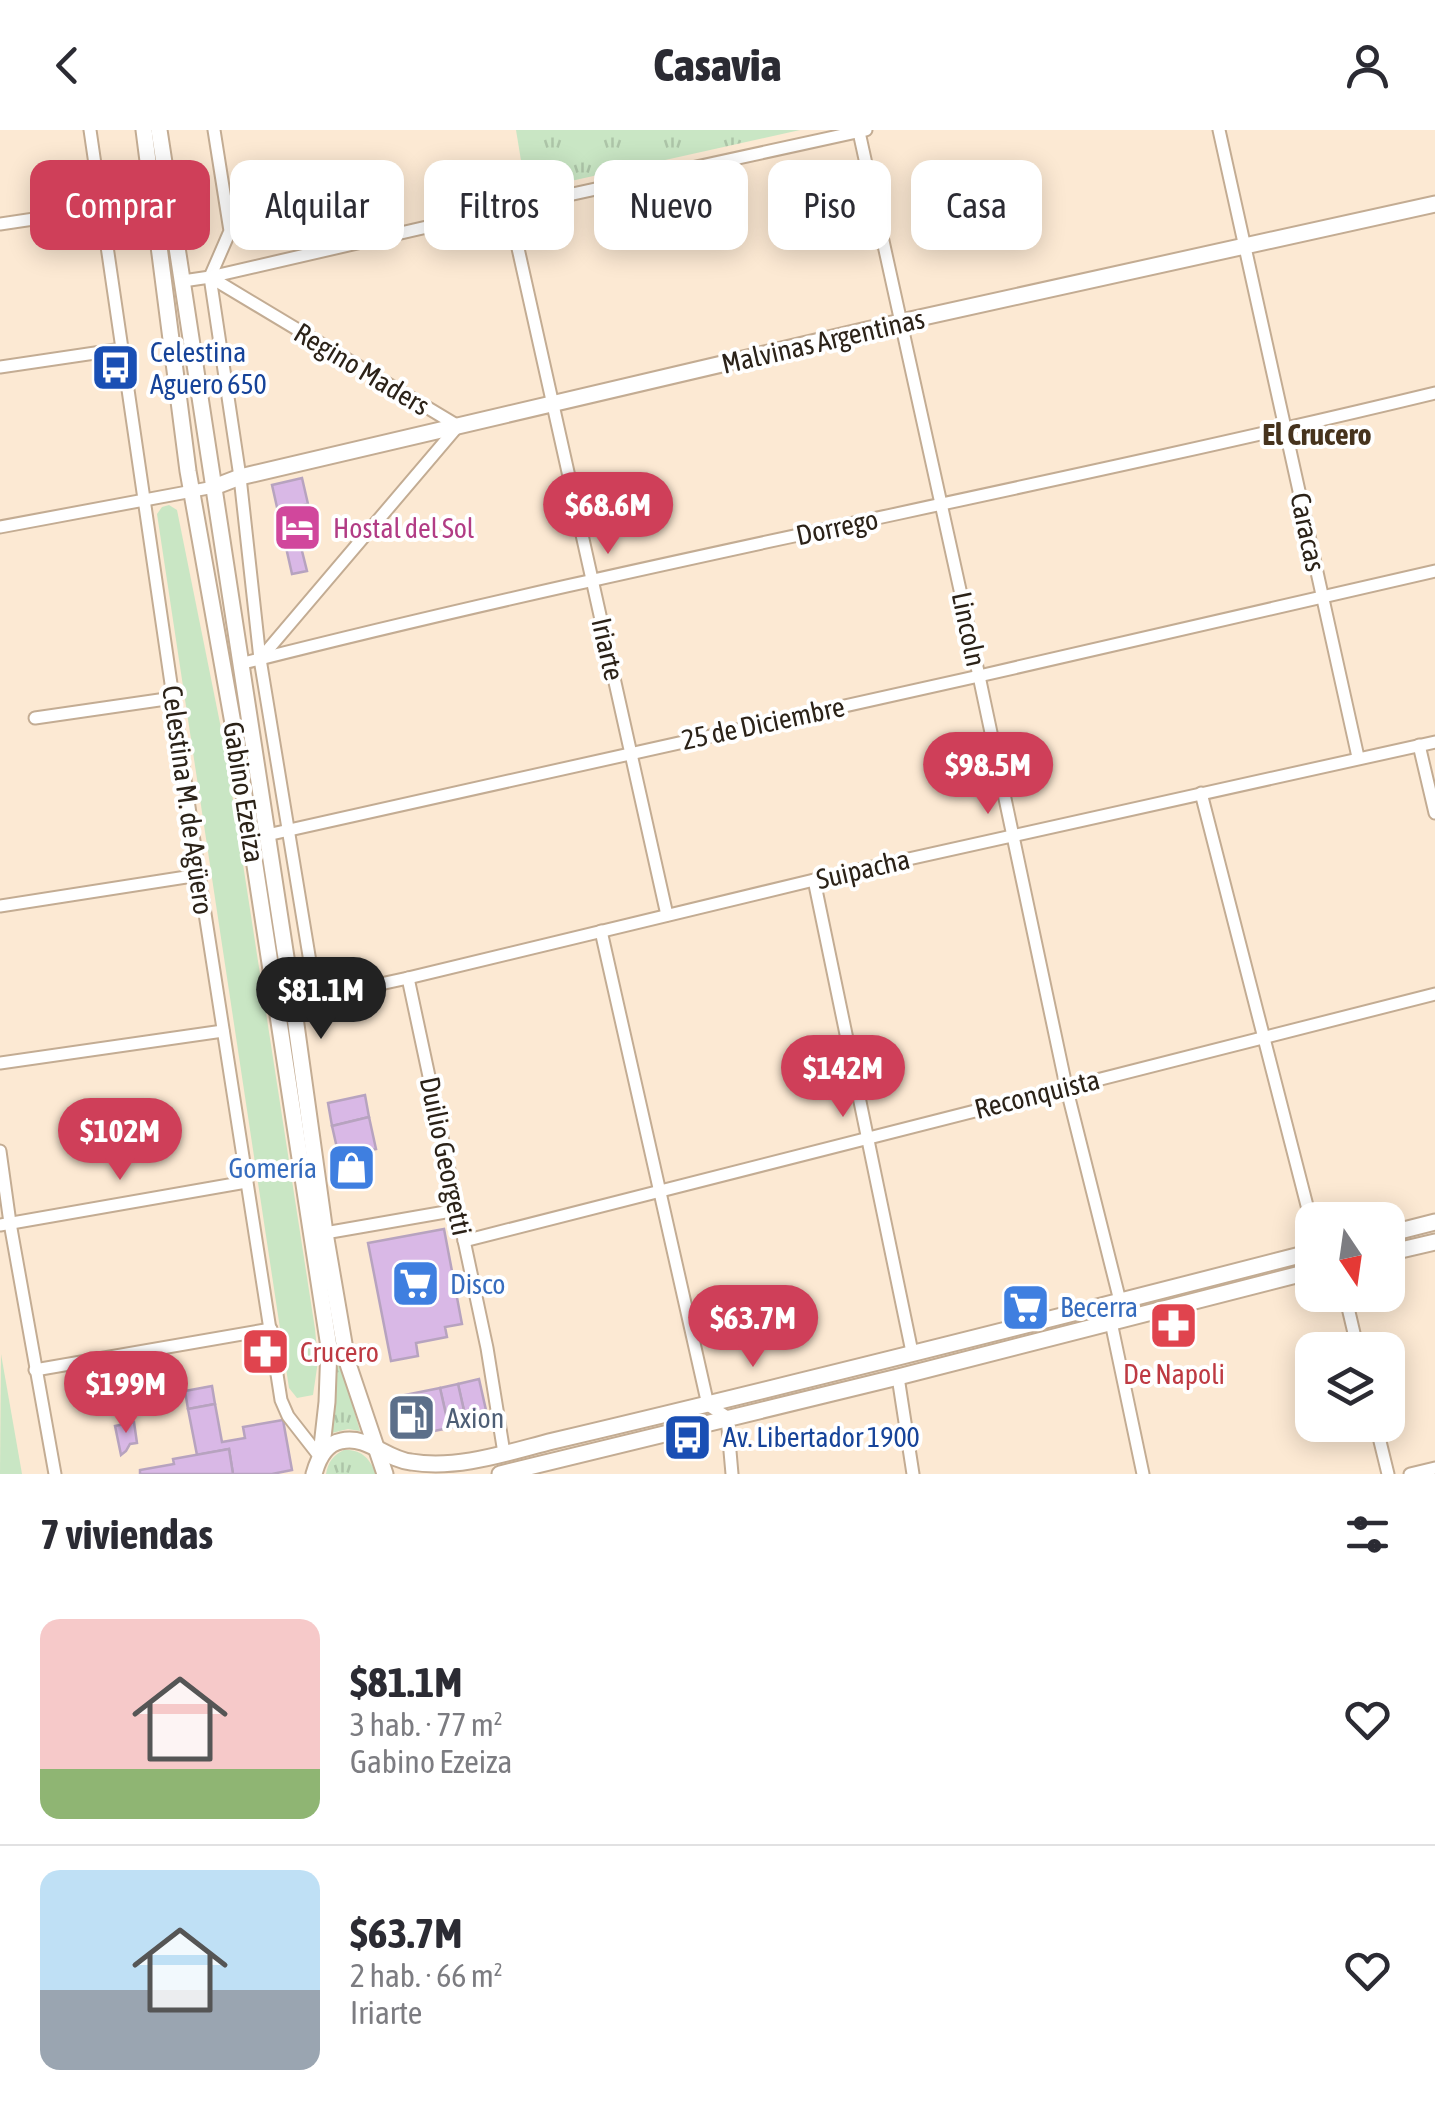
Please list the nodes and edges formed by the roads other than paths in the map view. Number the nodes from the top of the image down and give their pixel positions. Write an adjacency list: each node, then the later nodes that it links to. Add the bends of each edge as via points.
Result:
1 (90, 130): 7 (street, Celestina M. de Agüero)
2 (144, 130): 8 (main road, Gabino Ezeiza)
3 (159, 130): 19 (main road, Gabino Ezeiza)
4 (214, 130): 18 (street, via 230,231)
5 (1219, 130): 14 (street, Caracas)
6 (862, 131): 9 (street); 20 (street, Lincoln)
7 (94, 160)
8 (148, 160)
9 (574, 194)
10 (1435, 204): 14 (main road, Malvinas Argentinas)
11 (30, 219): 12 (street)
12 (0, 224)
13 (424, 228): 18 (street)
14 (1245, 247): 20 (main road, Malvinas Argentinas); 26 (street, Caracas)
15 (107, 250): 21 (street, Celestina M. de Agüero)
16 (160, 250): 29 (main road, Gabino Ezeiza)
17 (518, 250): 24 (street, Iriarte)
18 (210, 277): 19 (street); 25 (street, Regino Maders); 27 (street)
19 (183, 281): 28 (main road, Gabino Ezeiza)
20 (901, 322): 24 (main road, Malvinas Argentinas); 31 (street, Lincoln)
21 (122, 348): 22 (street); 30 (street, Celestina M. de Agüero)
22 (0, 367)
23 (1435, 393): 26 (street, Dorrego)
24 (553, 404): 25 (main road, Malvinas Argentinas); 34 (street, Iriarte)
25 (458, 426): 27 (main road, Malvinas Argentinas); 36 (street, Regino Maders)
26 (1285, 429): 31 (street, Dorrego); 35 (street, Caracas)
27 (240, 477): 28 (main road, Malvinas Argentinas); 36 (street)
28 (214, 486): 29 (street); 37 (main road, Gabino Ezeiza)
29 (191, 491): 30 (street); 89 (main road, Gabino Ezeiza, via 328,1348)
30 (144, 500): 32 (street); 39 (street, Celestina M. de Agüero)
31 (942, 504): 34 (street, Dorrego); 38 (street, Lincoln)
32 (0, 527)
33 (1435, 570): 35 (street, 25 de Diciembre)
34 (592, 581): 36 (street, Dorrego); 43 (street, Iriarte)
35 (1322, 596): 38 (street, 25 de Diciembre); 44 (street, Caracas)
36 (260, 658): 37 (street, Dorrego); 47 (street)
37 (240, 664): 48 (main road, Gabino Ezeiza)
38 (979, 676): 43 (street, 25 de Diciembre); 49 (street, Lincoln)
39 (173, 698): 40 (street); 50 (street, Celestina M. de Agüero)
40 (34, 718)
41 (1435, 742): 42 (street, Suipacha)
42 (1419, 746): 44 (street, Suipacha); 46 (street)
43 (631, 752): 47 (street, 25 de Diciembre); 53 (street, Iriarte)
44 (1358, 758): 45 (street, Suipacha)
45 (1200, 793): 49 (street, Suipacha); 60 (street)
46 (1435, 813)
47 (288, 830): 48 (street, 25 de Diciembre); 57 (street)
48 (267, 835): 58 (main road, Gabino Ezeiza)
49 (1013, 835): 51 (street, Suipacha); 62 (street, Lincoln)
50 (198, 875): 52 (street); 59 (street, Celestina M. de Agüero)
51 (814, 880): 53 (street, Suipacha); 63 (street)
52 (0, 906)
53 (667, 915): 54 (street, Suipacha)
54 (602, 931): 55 (street, Suipacha); 66 (street)
55 (408, 978): 57 (street, Suipacha); 68 (street, Duilio Georgetti)
56 (1435, 994): 60 (street, Reconquista)
57 (316, 998): 58 (street, Suipacha)
58 (293, 1003): 72 (main road, Gabino Ezeiza)
59 (223, 1031): 61 (street); 65 (street, Celestina M. de Agüero)
60 (1263, 1038): 62 (street, Reconquista); 67 (street)
61 (0, 1063)
62 (1066, 1086): 63 (street, Reconquista); 78 (street, Lincoln)
63 (868, 1137): 66 (street, Reconquista); 81 (street)
64 (0, 1151): 70 (street)
65 (246, 1182): 70 (street); 80 (street, Celestina M. de Agüero)
66 (661, 1191): 73 (street, Reconquista); 84 (street)
67 (1306, 1202)
68 (457, 1210): 72 (street); 73 (street, Duilio Georgetti)
69 (1435, 1222): 71 (main road)
70 (5, 1224): 82 (street)
71 (1405, 1230)
72 (326, 1233): 87 (main road, Gabino Ezeiza, via 347,1361)
73 (464, 1241): 88 (street, Duilio Georgetti)
74 (1435, 1242): 75 (main road)
75 (1405, 1249)
76 (1295, 1256): 78 (main road)
77 (1295, 1275): 79 (main road)
78 (1120, 1301): 79 (street); 81 (main road)
79 (1110, 1322): 83 (main road); 97 (street)
80 (271, 1329): 82 (street); 89 (street, Celestina M. de Agüero, via 283,1406)
81 (912, 1352): 84 (main road)
82 (35, 1370): 91 (street)
83 (898, 1376): 85 (main road); 96 (street)
84 (708, 1405): 85 (street); 88 (main road)
85 (727, 1417): 94 (main road); 95 (street)
86 (1380, 1442): 98 (street)
87 (377, 1448): 88 (main road, via 398,1460 427,1464); 89 (main road, via 343,1440); 93 (main road, Gabino Ezeiza)
88 (504, 1453)
89 (318, 1461): 92 (main road)
90 (1435, 1468): 99 (street)
91 (54, 1474)
92 (306, 1474)
93 (385, 1474)
94 (500, 1474)
95 (732, 1474)
96 (913, 1474)
97 (1143, 1474)
98 (1388, 1474)
99 (1410, 1474)

